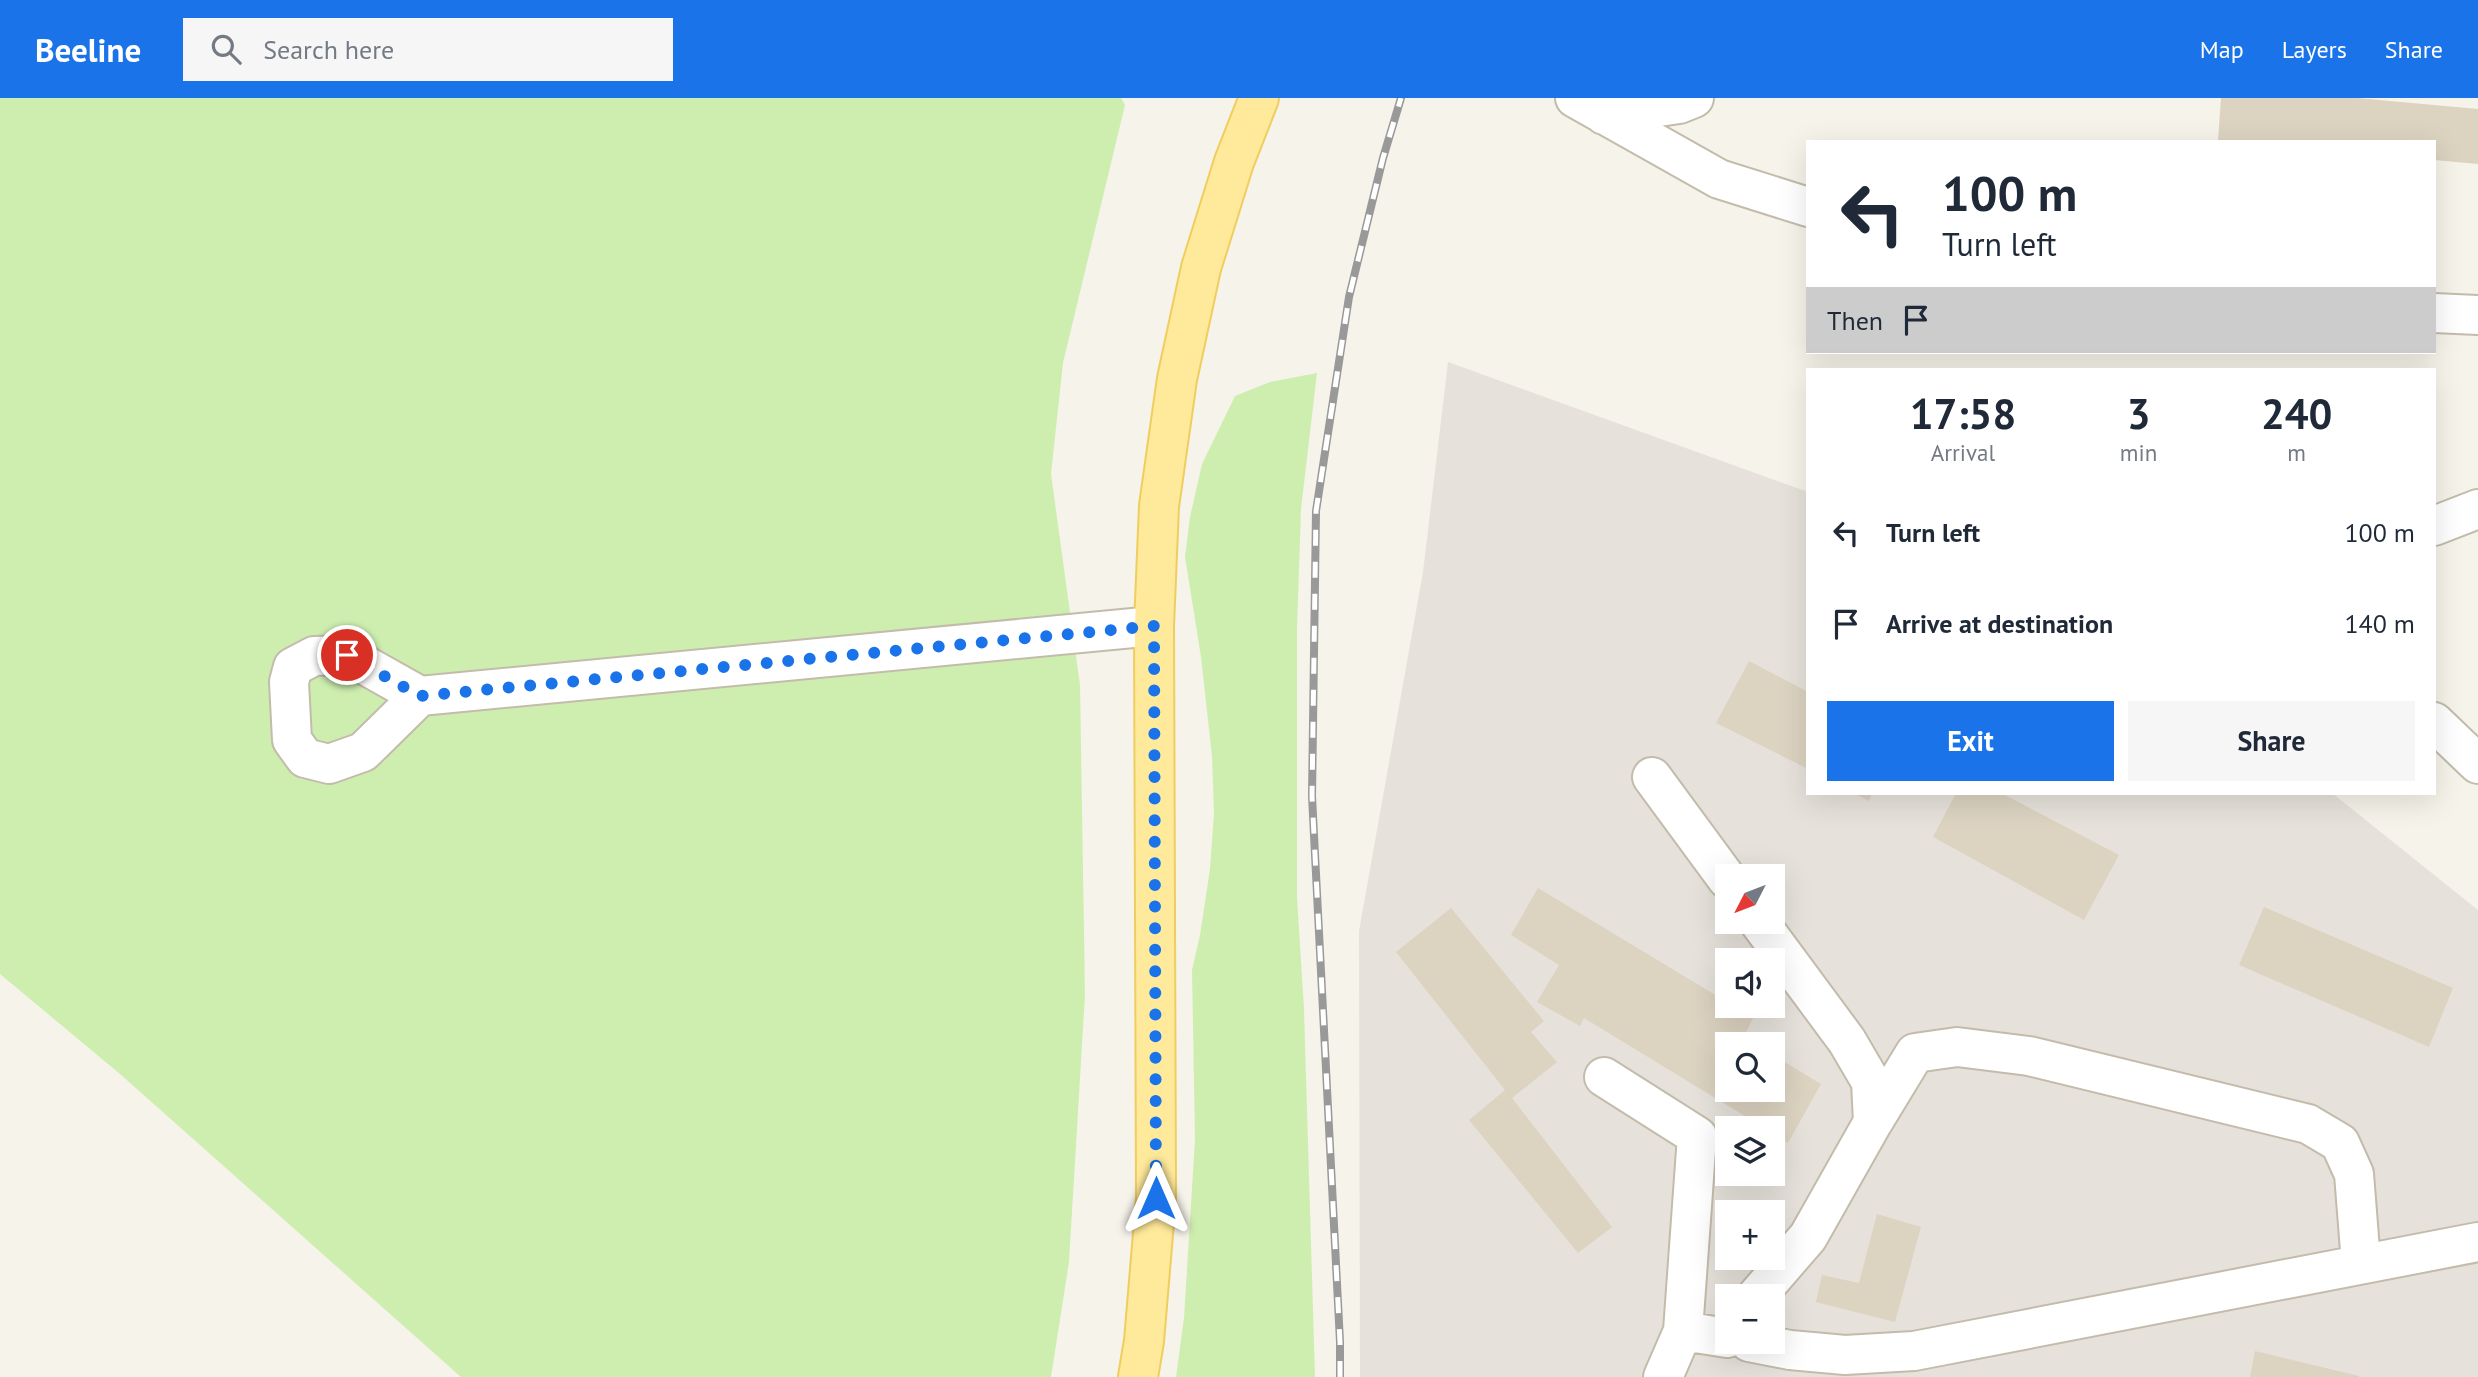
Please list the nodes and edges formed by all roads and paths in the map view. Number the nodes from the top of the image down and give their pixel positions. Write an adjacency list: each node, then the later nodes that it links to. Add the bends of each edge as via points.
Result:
1 (1259, 98): 9 (main road, via 1201,268 1177,379 1159,506)
2 (1694, 98): 3 (street, via 1679,104)
3 (1590, 107): 4 (street, via 1720,179)
4 (1806, 206)
5 (2436, 313): 6 (street)
6 (2478, 315)
7 (2478, 509): 8 (street)
8 (2436, 525)
9 (1154, 626): 10 (street); 24 (main road, via 1156,1198)
10 (420, 696)
11 (2436, 724): 12 (street)
12 (2478, 764)
13 (1652, 777): 14 (street)
14 (1716, 864)
15 (1768, 934): 17 (street, via 1847,1041 1871,1082)
16 (1604, 1077): 21 (street, via 1698,1136)
17 (1872, 1122): 19 (street, via 1915,1053 1956,1047 2029,1056 2308,1124 2340,1143 2354,1174); 20 (street, via 1808,1237)
18 (2478, 1242): 19 (street)
19 (2361, 1263): 23 (street, via 1914,1351 1845,1355)
20 (1767, 1284)
21 (1715, 1289)
22 (1715, 1338): 25 (street)
23 (1785, 1349)
24 (1138, 1377)
25 (1663, 1377)

